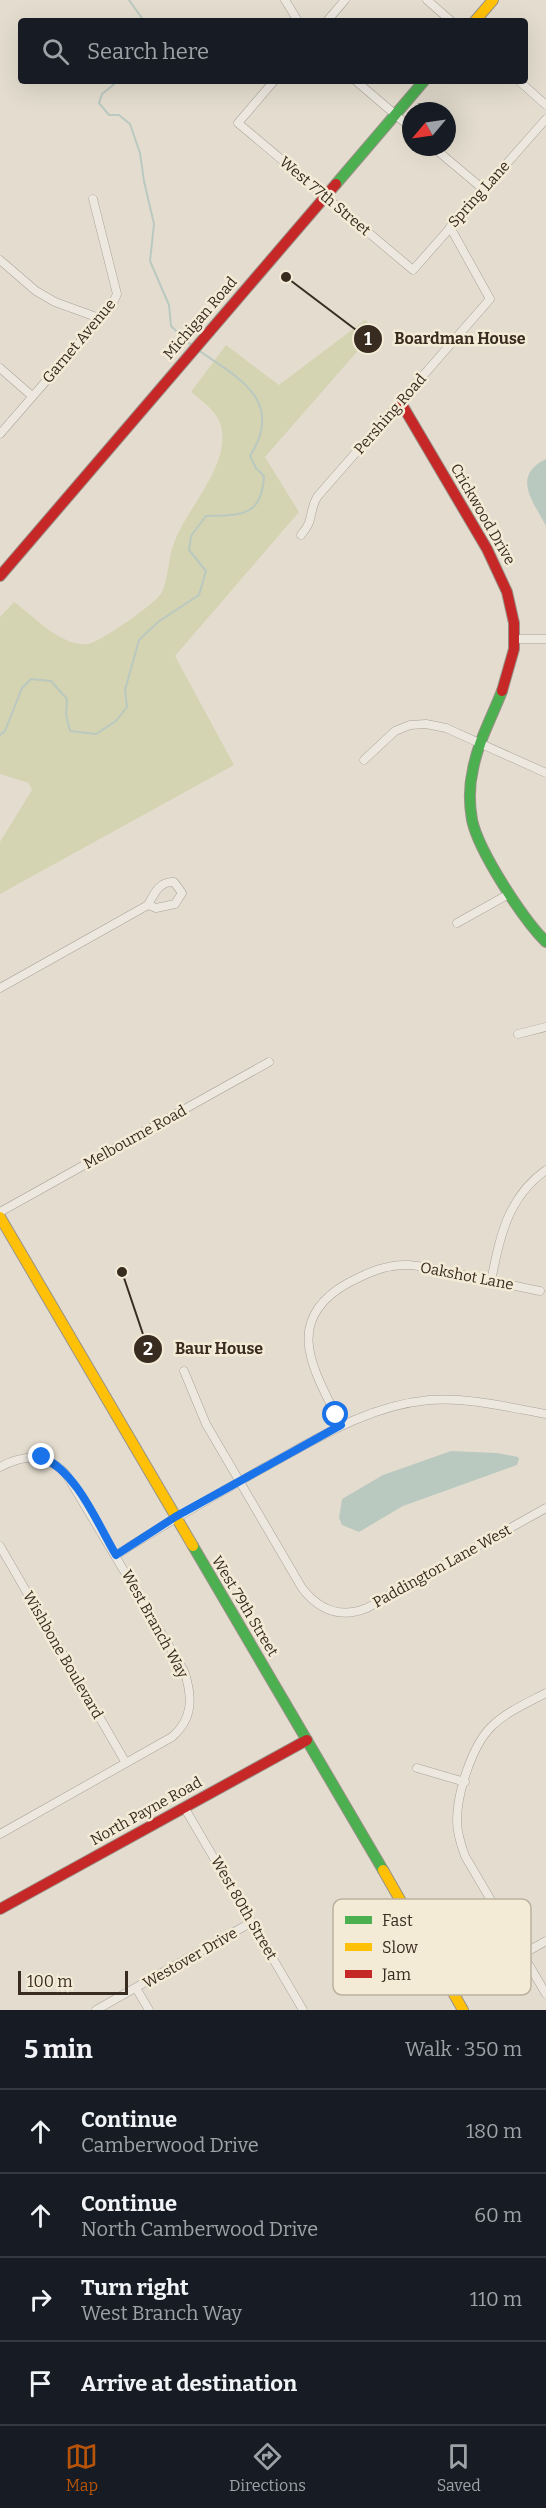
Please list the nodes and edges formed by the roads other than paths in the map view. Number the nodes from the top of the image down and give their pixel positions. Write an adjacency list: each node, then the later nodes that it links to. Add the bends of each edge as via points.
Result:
1 (285, 0): 5 (street)
2 (345, 0): 6 (street)
3 (427, 0): 7 (street)
4 (493, 0): 8 (main road)
5 (295, 18)
6 (330, 18)
7 (448, 18)
8 (478, 18)
9 (271, 84): 19 (street, West 77th Street, via 238,123)
10 (360, 84): 14 (street)
11 (421, 84): 14 (main road, Michigan Road)
12 (522, 84): 13 (street)
13 (546, 105)
14 (395, 114): 16 (street); 19 (main road, Michigan Road)
15 (546, 119): 18 (street, Spring Lane)
16 (402, 120)
17 (444, 156): 18 (street)
18 (483, 189): 21 (street, Spring Lane)
19 (324, 196): 23 (street, West 77th Street); 30 (main road, Michigan Road)
20 (93, 200): 24 (street, Garnet Avenue, via 117,294)
21 (450, 227): 23 (street, Spring Lane); 27 (street, Pershing Road, via 490,299)
22 (0, 260): 24 (street, via 36,291)
23 (413, 270)
24 (99, 318): 26 (street, Garnet Avenue)
25 (0, 368): 26 (street)
26 (32, 396): 28 (street, Garnet Avenue)
27 (401, 403): 29 (street, Pershing Road, via 317,497 311,522); 31 (main road, Crickwood Drive, via 497,567 510,601)
28 (0, 434)
29 (301, 535)
30 (0, 576)
31 (514, 639): 32 (street); 33 (main road, Crickwood Drive, via 505,688)
32 (546, 639)
33 (479, 744): 34 (street, via 438,725 413,724 387,736); 35 (street); 36 (main road, Crickwood Drive, via 469,787 472,820)
34 (364, 760)
35 (546, 773)
36 (509, 894): 38 (street); 39 (main road, Crickwood Drive)
37 (148, 905): 40 (street)
38 (457, 923)
39 (546, 942)
40 (0, 988)
41 (546, 1027): 42 (street)
42 (518, 1034)
43 (269, 1062): 45 (street, Melbourne Road)
44 (546, 1170): 47 (street, via 526,1188 509,1213 500,1235)
45 (0, 1212)
46 (0, 1217): 55 (main road, West 79th Street)
47 (491, 1281): 48 (street, Oakshot Lane); 51 (street, Oakshot Lane, via 423,1267 396,1266 367,1273 326,1297 311,1320 310,1352 318,1379)
48 (540, 1291)
49 (184, 1371): 53 (street, via 206,1424)
50 (546, 1414): 51 (street, via 441,1400 391,1406)
51 (341, 1425): 53 (street)
52 (0, 1467): 57 (street, West Branch Way, via 32,1456 59,1466)
53 (239, 1482): 54 (street, Paddington Lane West, via 302,1588 315,1603 334,1612 351,1613 367,1608); 55 (street)
54 (546, 1508)
55 (175, 1517): 57 (street); 59 (main road, West 79th Street)
56 (0, 1546): 60 (street, Wishbone Boulevard)
57 (116, 1555): 60 (street, West Branch Way, via 184,1671 190,1691 189,1710 182,1728)
58 (546, 1693): 62 (street, via 504,1716 489,1730 474,1753)
59 (307, 1740): 63 (main road, North Payne Road); 65 (main road, West 79th Street)
60 (126, 1763): 64 (street)
61 (417, 1768): 62 (street)
62 (465, 1782): 66 (street, via 457,1817 460,1844)
63 (184, 1807): 67 (main road, North Payne Road); 68 (street, West 80th Street)
64 (0, 1834)
65 (398, 1899)
66 (490, 1899)
67 (0, 1909)
68 (252, 1922): 72 (street, Westover Drive); 77 (street, West 80th Street)
69 (546, 1941): 70 (street)
70 (531, 1949)
71 (531, 1968): 73 (street)
72 (136, 1988): 75 (street, Westover Drive); 76 (street)
73 (546, 1994)
74 (454, 1995): 78 (main road, West 79th Street)
75 (96, 2010)
76 (149, 2010)
77 (303, 2010)
78 (463, 2010)

